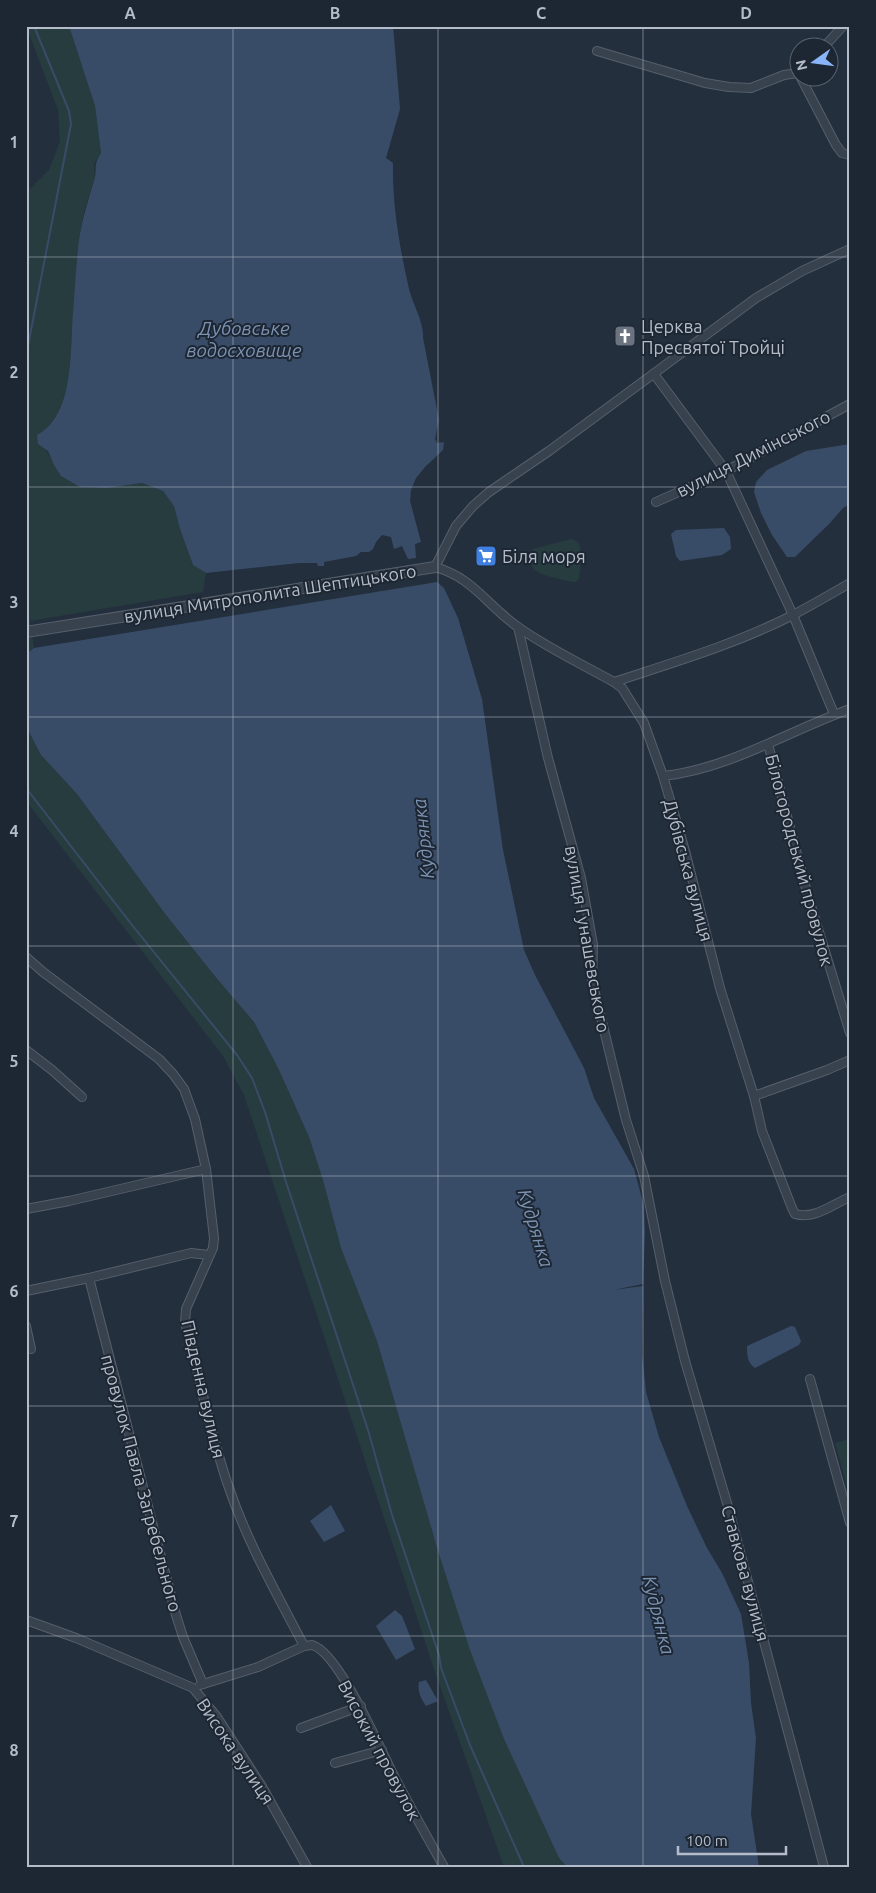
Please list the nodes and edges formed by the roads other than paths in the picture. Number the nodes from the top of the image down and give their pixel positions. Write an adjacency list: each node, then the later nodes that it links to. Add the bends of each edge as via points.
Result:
1 (843, 26): 2 (street)
2 (832, 38)
3 (597, 51): 4 (street, via 729,87 751,88)
4 (788, 74)
5 (806, 88): 6 (street, via 836,144 842,153)
6 (850, 155)
7 (850, 249): 8 (street, вулиця Митрополита Шептицького, via 802,271 756,298)
8 (654, 374): 10 (street); 12 (street, вулиця Митрополита Шептицького, via 489,492 456,526)
9 (850, 404): 10 (street, вулиця Димінського)
10 (726, 471): 11 (street, вулиця Димінського); 14 (street)
11 (656, 502)
12 (435, 567): 15 (street, Дубівська вулиця, via 466,581); 16 (street, вулиця Митрополита Шептицького)
13 (850, 583): 14 (street)
14 (793, 615): 17 (street, via 717,648); 19 (street)
15 (518, 627): 17 (street, Дубівська вулиця); 33 (street, вулиця Гунашевського, via 580,878 593,945 592,981 626,1120 644,1176)
16 (26, 632)
17 (614, 682): 21 (street, Дубівська вулиця, via 622,688 644,723)
18 (850, 709): 19 (street)
19 (834, 714): 20 (street)
20 (768, 744): 21 (street, via 687,773); 23 (street, Білогородський провулок, via 808,896)
21 (663, 776): 26 (street, Дубівська вулиця, via 720,988)
22 (26, 958): 28 (street, Південна вулиця, via 139,1042 173,1074 191,1106)
23 (850, 1034)
24 (26, 1050): 27 (street)
25 (850, 1060): 26 (street)
26 (754, 1096): 29 (street, Дубівська вулиця, via 762,1131 795,1214 814,1214)
27 (82, 1097)
28 (206, 1169): 30 (street); 31 (street, Південна вулиця, via 214,1238)
29 (850, 1197)
30 (26, 1209)
31 (209, 1255): 32 (street, via 191,1253); 40 (street, Південна вулиця, via 186,1309 185,1323 229,1489 255,1554)
32 (89, 1278): 34 (street); 41 (street, провулок Павла Загребельного, via 176,1615)
33 (665, 1281): 49 (street, Ставкова вулиця)
34 (26, 1291)
35 (26, 1326): 36 (street)
36 (31, 1349)
37 (810, 1379): 38 (street)
38 (850, 1523)
39 (26, 1620): 42 (street, Висока вулиця)
40 (304, 1646): 41 (street, via 258,1667); 43 (street, Високий провулок, via 312,1646 330,1660)
41 (203, 1684): 42 (street)
42 (193, 1688): 47 (street, Висока вулиця, via 217,1717 261,1785)
43 (361, 1706): 44 (street); 45 (street, Високий провулок)
44 (301, 1728)
45 (382, 1750): 46 (street); 48 (street, Високий провулок)
46 (335, 1763)
47 (307, 1867)
48 (444, 1867)
49 (824, 1867)

